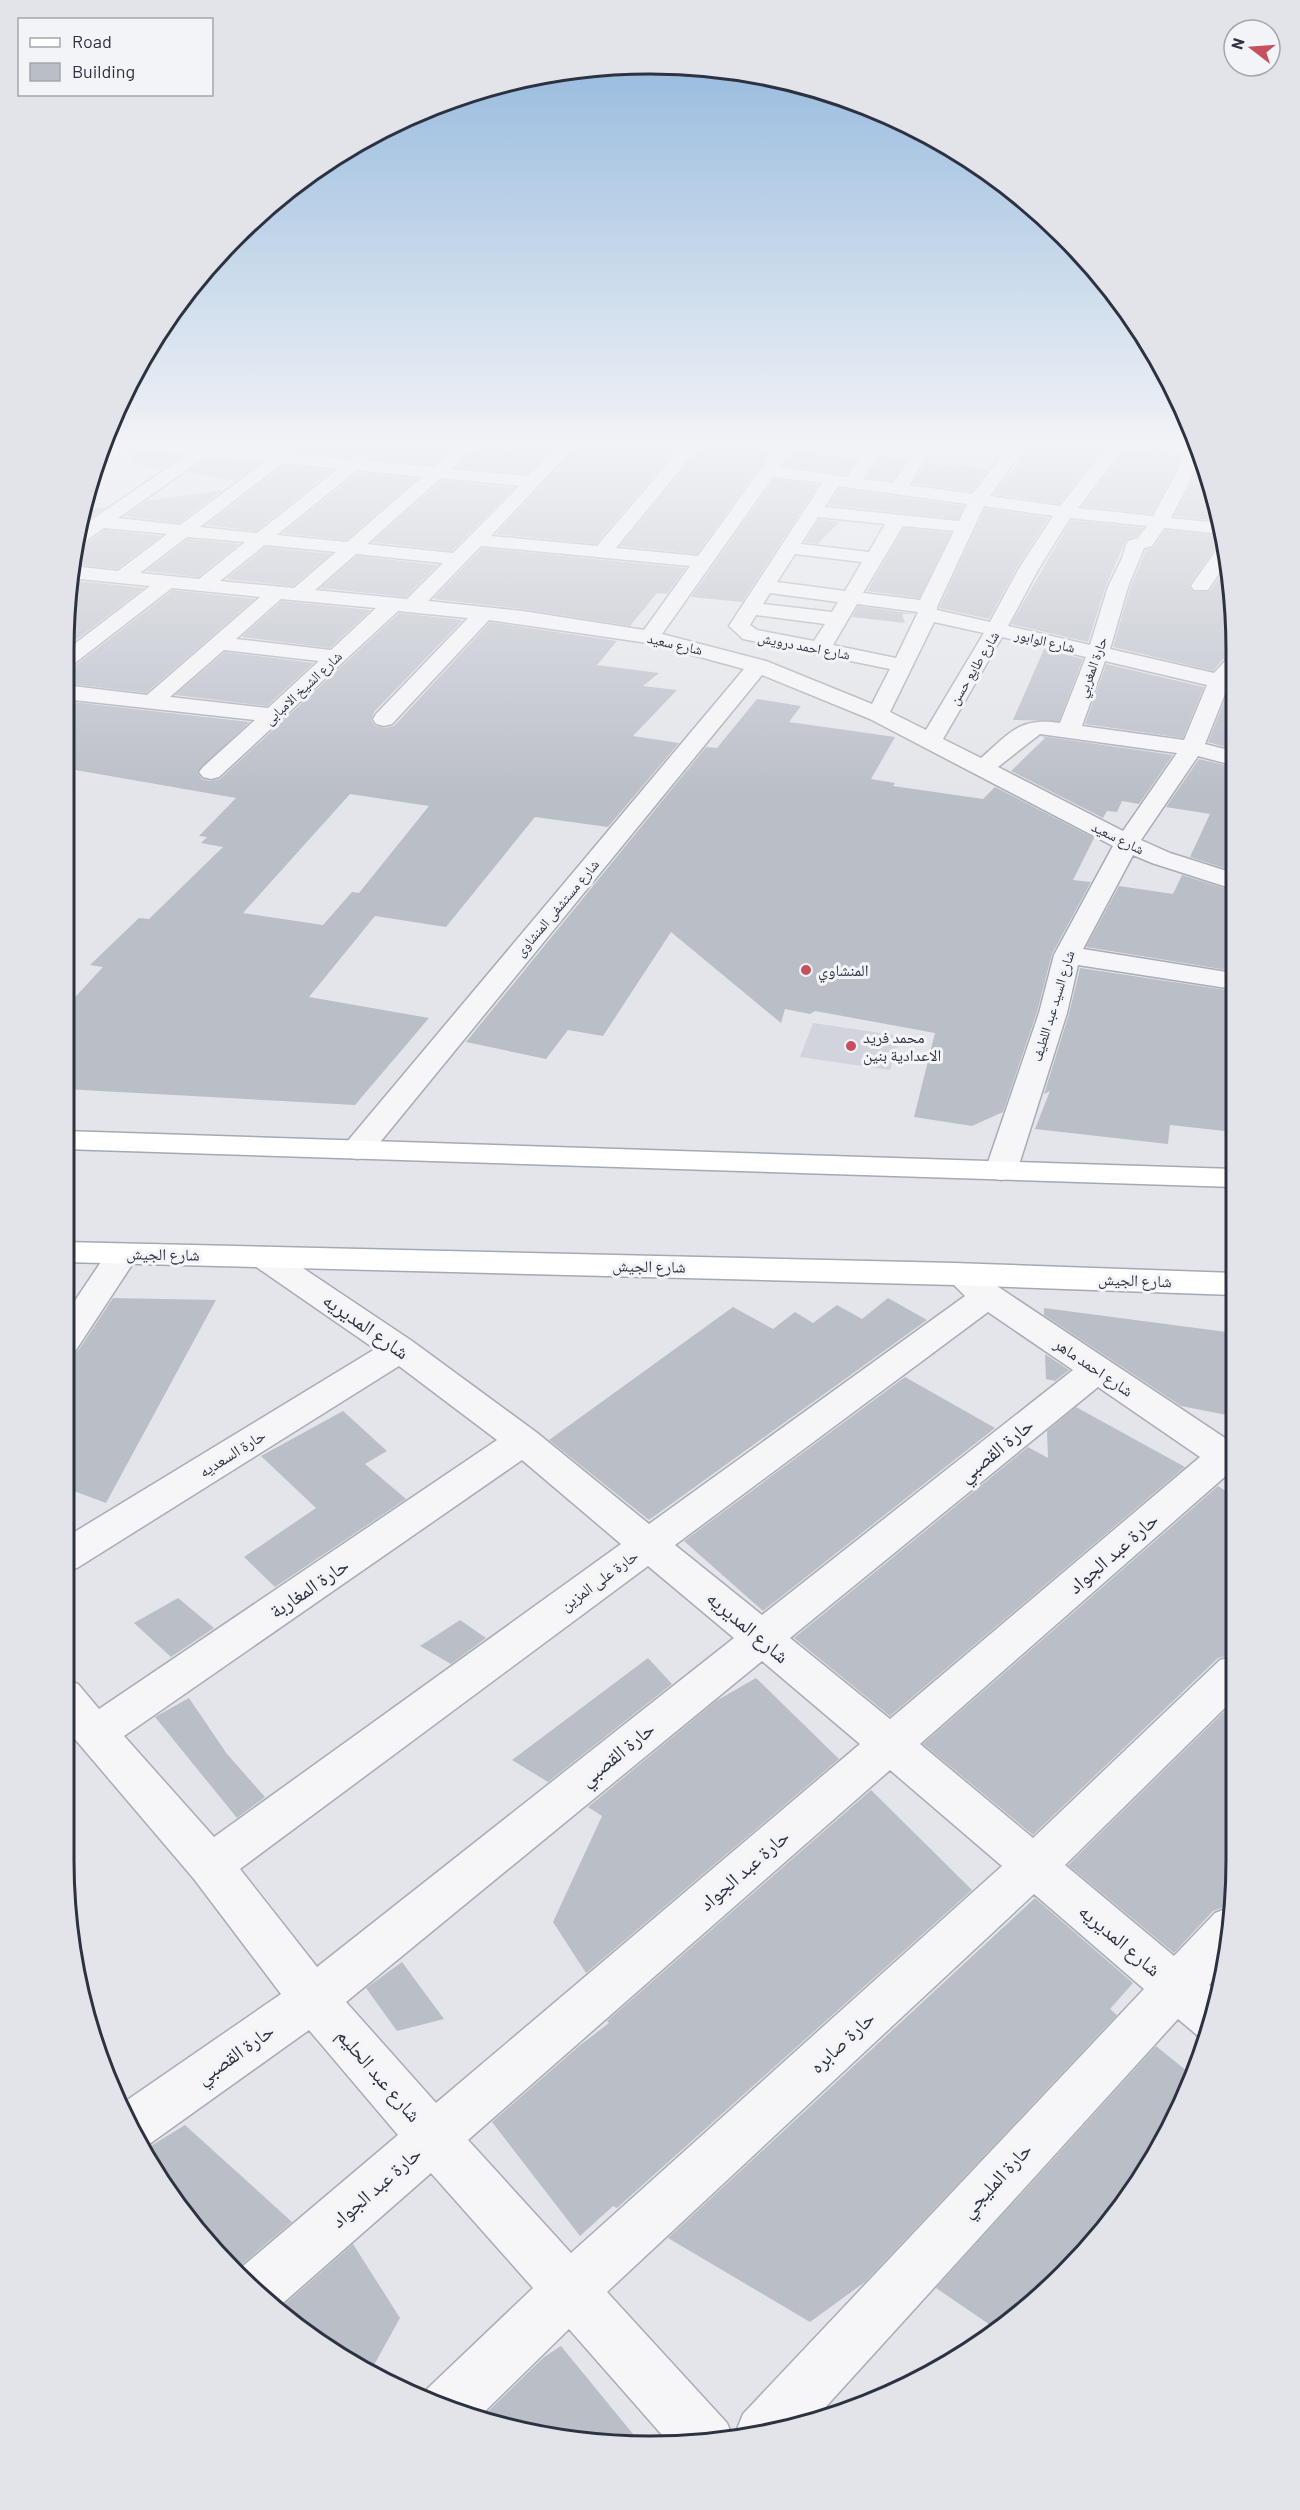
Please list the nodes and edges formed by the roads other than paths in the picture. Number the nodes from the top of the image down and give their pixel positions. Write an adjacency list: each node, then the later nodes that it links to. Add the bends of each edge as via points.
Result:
1 (143, 561): 16 (street)
2 (232, 561): 18 (street)
3 (337, 561): 22 (street)
4 (455, 561): 24 (street, شارع الشيخ الامبابى)
5 (695, 561): 12 (street)
6 (780, 561): 13 (street, شارع احمد درويش)
7 (872, 561): 15 (street)
8 (950, 561): 26 (street)
9 (1034, 561): 29 (street, شارع طايع حسن)
10 (1130, 561): 33 (street, حارة المغربي, via 1118,587)
11 (1218, 561): 20 (street)
12 (704, 562): 30 (street)
13 (777, 565): 15 (street); 19 (street, شارع احمد درويش)
14 (78, 573): 16 (street, شارع سعيد)
15 (864, 576): 23 (street)
16 (122, 577): 17 (street, شارع سعيد)
17 (167, 582): 18 (street, شارع سعيد); 34 (street)
18 (203, 585): 21 (street, شارع سعيد)
19 (763, 586): 23 (street, شارع الوابور); 25 (street, شارع احمد درويش)
20 (1201, 586)
21 (277, 592): 22 (street, شارع سعيد); 31 (street)
22 (299, 594): 24 (street, شارع سعيد)
23 (851, 597): 26 (street, شارع الوابور); 28 (street)
24 (404, 604): 27 (street, شارع سعيد); 35 (street, شارع الشيخ الامبابى)
25 (749, 608): 28 (street); 32 (street, شارع احمد درويش, via 739,626 741,630)
26 (928, 611): 29 (street, شارع الوابور); 36 (street)
27 (484, 613): 30 (street, شارع سعيد); 44 (street)
28 (837, 620): 32 (street)
29 (996, 630): 33 (street, شارع الوابور); 46 (street, شارع طايع حسن)
30 (649, 638): 37 (street, شارع سعيد)
31 (219, 643): 35 (street); 41 (street)
32 (820, 649): 36 (street, شارع احمد درويش)
33 (1098, 653): 38 (street, شارع الوابور); 45 (street, حارة المغربي)
34 (74, 654)
35 (336, 657): 43 (street, شارع الشيخ الامبابى)
36 (901, 665): 42 (street)
37 (758, 666): 42 (street, شارع سعيد); 56 (street, شارع مستشفى المنشاوى)
38 (1226, 677)
39 (1226, 681): 47 (street, شارع السيد عبد اللطيف)
40 (74, 693): 41 (street)
41 (152, 702): 43 (street)
42 (878, 714): 46 (street, شارع سعيد)
43 (273, 715): 50 (street, شارع الشيخ الامبابى)
44 (384, 719)
45 (1069, 730): 47 (street); 49 (street, via 1031,728)
46 (930, 742): 49 (street, شارع سعيد)
47 (1192, 748): 48 (street); 51 (street, شارع السيد عبد اللطيف)
48 (1226, 756)
49 (982, 769): 51 (street, شارع سعيد)
50 (211, 772)
51 (1127, 843): 52 (street, شارع سعيد); 53 (street, شارع السيد عبد اللطيف)
52 (1226, 879)
53 (1066, 955): 54 (street); 57 (street, شارع السيد عبد اللطيف, via 1053,1013)
54 (1226, 980)
55 (74, 1140): 56 (main road)
56 (357, 1150): 57 (main road)
57 (1001, 1170): 58 (main road)
58 (1226, 1178)
59 (74, 1252): 60 (main road, شارع الجيش)
60 (123, 1254): 61 (main road, شارع الجيش); 65 (street)
61 (264, 1257): 62 (main road, شارع الجيش); 66 (street, شارع المديريه)
62 (954, 1274): 63 (main road, شارع الجيش); 64 (street, شارع احمد ماهر)
63 (1226, 1288)
64 (988, 1296): 67 (street, شارع احمد ماهر); 71 (street, حارة على المزين)
65 (74, 1326)
66 (400, 1348): 68 (street, شارع المديريه); 72 (street, حارة السعديه)
67 (1097, 1369): 69 (street, شارع احمد ماهر); 73 (street, حارة القصبي)
68 (523, 1441): 71 (street, شارع المديريه); 76 (street, حارة المغاربة)
69 (1226, 1451)
70 (1226, 1460): 77 (street, حارة عبد الجواد)
71 (649, 1544): 73 (street, شارع المديريه); 78 (street, حارة على المزين)
72 (74, 1551)
73 (761, 1638): 77 (street, شارع المديريه); 82 (street, حارة القصبي)
74 (1226, 1681): 79 (street, حارة صابره)
75 (74, 1709): 76 (street, شارع عبد الحليم)
76 (95, 1734): 78 (street, شارع عبد الحليم)
77 (890, 1744): 79 (street, شارع المديريه); 85 (street, حارة عبد الجواد)
78 (210, 1865): 82 (street, شارع عبد الحليم)
79 (1033, 1867): 81 (street, شارع المديريه); 87 (street, حارة صابره)
80 (1221, 1938): 81 (street, حارة المليجي)
81 (1176, 1986): 83 (street, شارع المديريه); 89 (street, حارة المليجي)
82 (313, 1999): 84 (street, حارة القصبي); 85 (street, شارع عبد الحليم)
83 (1206, 2012)
84 (137, 2123)
85 (433, 2138): 86 (street, حارة عبد الجواد); 87 (street, شارع عبد الحليم)
86 (262, 2285)
87 (570, 2290): 88 (street, حارة صابره); 90 (street, شارع عبد الحليم)
88 (454, 2402)
89 (774, 2422)
90 (699, 2434)

